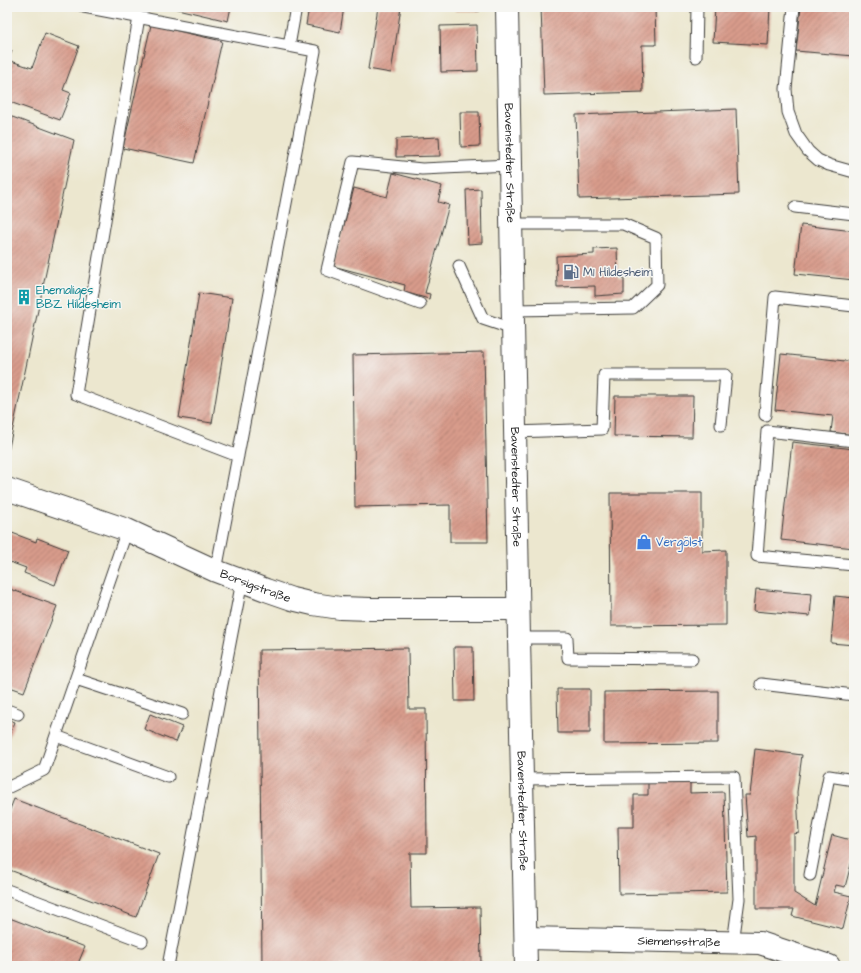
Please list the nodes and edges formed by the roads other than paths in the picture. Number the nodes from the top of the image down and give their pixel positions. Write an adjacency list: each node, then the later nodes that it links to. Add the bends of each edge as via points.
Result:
1 (84, 7): 6 (lane)
2 (296, 7): 7 (lane)
3 (507, 7): 9 (street, Bavenstedter Straße)
4 (697, 7): 8 (lane)
5 (794, 7): 10 (lane, via 786,89 788,112 796,134 808,151 818,160)
6 (139, 17): 7 (lane); 22 (lane, via 76,394)
7 (289, 46): 22 (lane, via 315,51)
8 (696, 58)
9 (510, 165): 13 (street, Bavenstedter Straße); 15 (lane, via 422,169 352,162 327,270)
10 (854, 172)
11 (795, 207): 12 (lane)
12 (854, 214)
13 (512, 224): 17 (street, Bavenstedter Straße); 17 (lane, via 623,224 656,238 657,285 633,308)
14 (459, 266): 17 (lane, via 483,319)
15 (420, 304)
16 (854, 306): 18 (lane, via 775,297)
17 (513, 319): 20 (street, Bavenstedter Straße)
18 (765, 415)
19 (721, 425): 20 (lane, via 726,375 604,375 602,429)
20 (515, 432): 28 (street, Bavenstedter Straße)
21 (854, 441): 25 (lane, via 767,431 757,556)
22 (238, 456): 26 (lane)
23 (7, 489): 24 (street, Borsigstraße)
24 (127, 530): 26 (street, Borsigstraße); 31 (lane)
25 (854, 565)
26 (216, 571): 27 (street, Borsigstraße)
27 (242, 581): 28 (street, Borsigstraße, via 292,599 340,608); 47 (lane)
28 (518, 609): 29 (street, Bavenstedter Straße)
29 (519, 638): 30 (lane, via 567,638 568,658); 39 (street, Bavenstedter Straße)
30 (692, 660)
31 (76, 679): 36 (lane); 37 (lane)
32 (761, 684): 33 (lane)
33 (854, 695)
34 (7, 710): 35 (lane)
35 (18, 714)
36 (182, 714)
37 (56, 736): 38 (lane); 41 (lane, via 44,770)
38 (168, 777)
39 (522, 779): 44 (street, Bavenstedter Straße); 46 (lane, via 734,776 739,899)
40 (854, 780): 42 (lane, via 829,776)
41 (7, 788)
42 (810, 875)
43 (7, 890): 45 (lane)
44 (526, 938): 46 (street, Siemensstraße); 48 (street, Bavenstedter Straße)
45 (142, 941)
46 (733, 943): 49 (street, Siemensstraße, via 760,943)
47 (168, 966)
48 (526, 966)
49 (828, 966)

